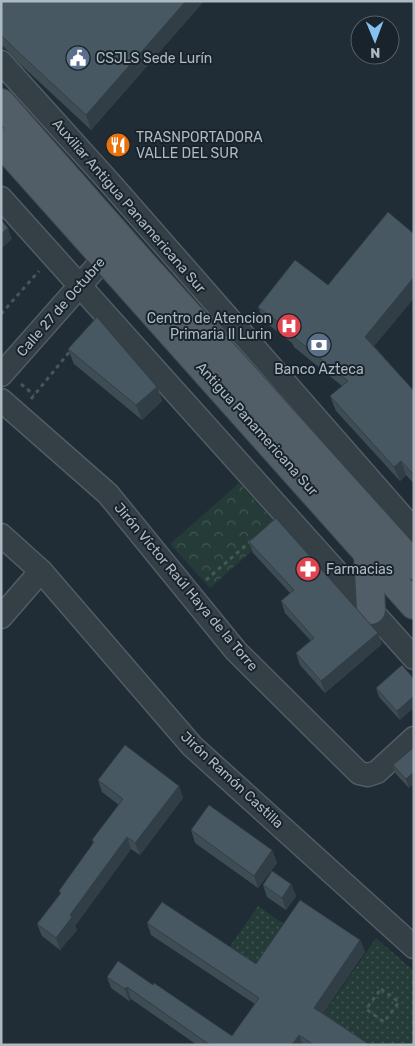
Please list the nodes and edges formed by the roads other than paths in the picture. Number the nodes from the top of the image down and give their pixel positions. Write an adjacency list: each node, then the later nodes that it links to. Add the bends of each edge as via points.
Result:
1 (1, 62): 9 (street, Auxiliar Antigua Panamericana Sur)
2 (1, 103): 5 (main road, Antigua Panamericana Sur)
3 (1, 142): 5 (main road, Antigua Panamericana Sur)
4 (1, 198): 6 (street)
5 (113, 249): 6 (street, Calle 27 de Octubre); 11 (main road, Antigua Panamericana Sur); 12 (main road, Antigua Panamericana Sur)
6 (79, 286): 7 (street, Calle 27 de Octubre); 15 (street)
7 (1, 375)
8 (9, 408): 18 (street, Jirón Víctor Raúl Haya de la Torre, via 108,494 236,651 359,773 377,772)
9 (414, 530)
10 (1, 535): 13 (street, Jirón Ramón Castilla)
11 (368, 553): 14 (main road, Antigua Panamericana Sur); 15 (main road)
12 (414, 565)
13 (40, 571): 16 (street); 19 (street, Jirón Ramón Castilla, via 192,746)
14 (414, 604)
15 (371, 610): 17 (street)
16 (1, 617)
17 (414, 658)
18 (414, 738)
19 (414, 947)

